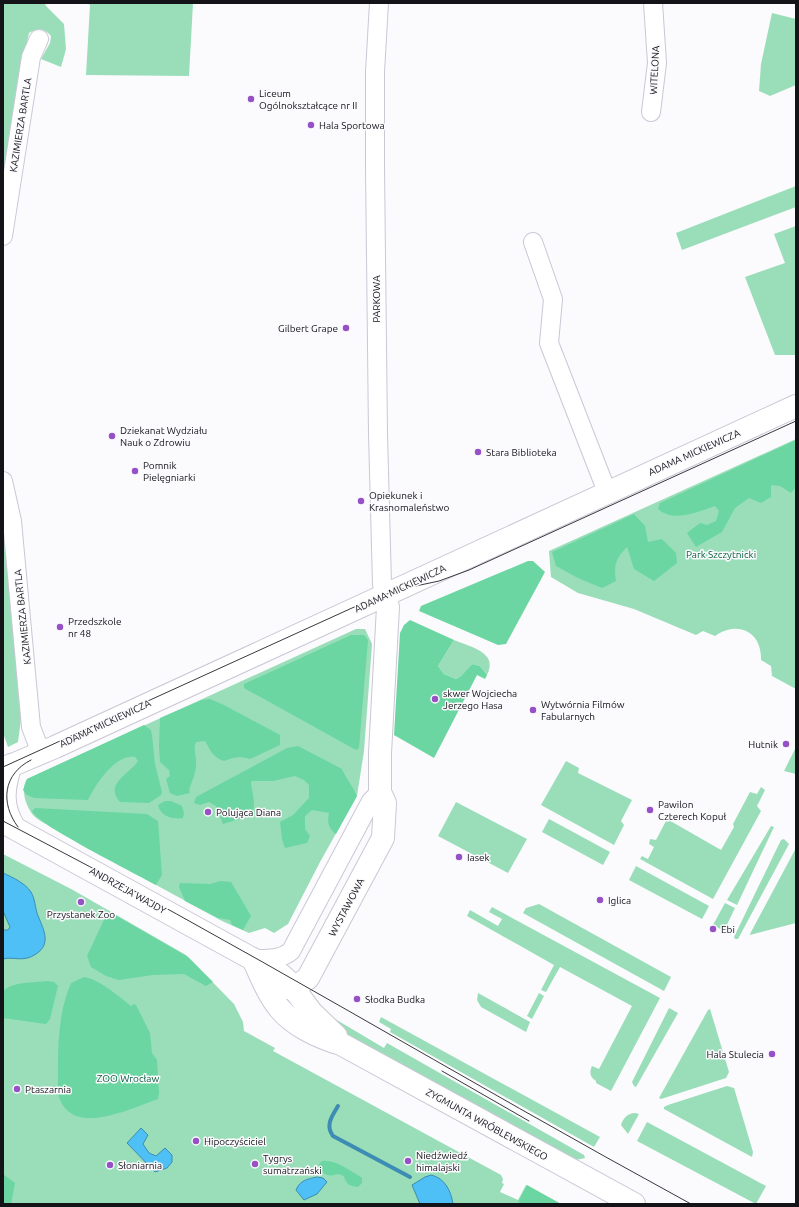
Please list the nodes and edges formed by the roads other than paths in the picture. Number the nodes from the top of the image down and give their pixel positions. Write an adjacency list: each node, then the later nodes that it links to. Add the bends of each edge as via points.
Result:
1 (379, 3): 10 (street, PARKOWA, via 375,72 375,167 378,434)
2 (652, 3): 4 (street, WITELONA, via 657,63)
3 (39, 39): 5 (street, KAZIMIERZA BARTLA, via 31,58)
4 (651, 112)
5 (3, 236)
6 (533, 242): 9 (street, via 553,299 549,343)
7 (796, 406): 9 (main road, ADAMA MICKIEWICZA)
8 (3, 481): 11 (street, KAZIMIERZA BARTLA, via 12,521 31,727)
9 (607, 492): 10 (main road, ADAMA MICKIEWICZA)
10 (384, 594): 11 (main road, ADAMA MICKIEWICZA); 13 (main road, WYSTAWOWA, via 388,607)
11 (41, 753): 12 (main road, ADAMA MICKIEWICZA)
12 (7, 767): 14 (main road, via 4,804)
13 (380, 792): 15 (street, via 371,801 290,952 285,956); 17 (main road, WYSTAWOWA, via 385,803 382,841 314,968 306,980)
14 (9, 825): 15 (main road, ANDRZEJA WAJDY)
15 (253, 960): 16 (main road); 17 (main road, ANDRZEJA WAJDY, via 280,974)
16 (267, 988): 17 (main road); 18 (main road, ZYGMUNTA WRÓBLEWSKIEGO, via 280,1010 297,1023)
17 (294, 988): 18 (main road, ZYGMUNTA WRÓBLEWSKIEGO, via 312,1014 333,1032)
18 (341, 1044): 19 (main road, ZYGMUNTA WRÓBLEWSKIEGO)
19 (634, 1204)

